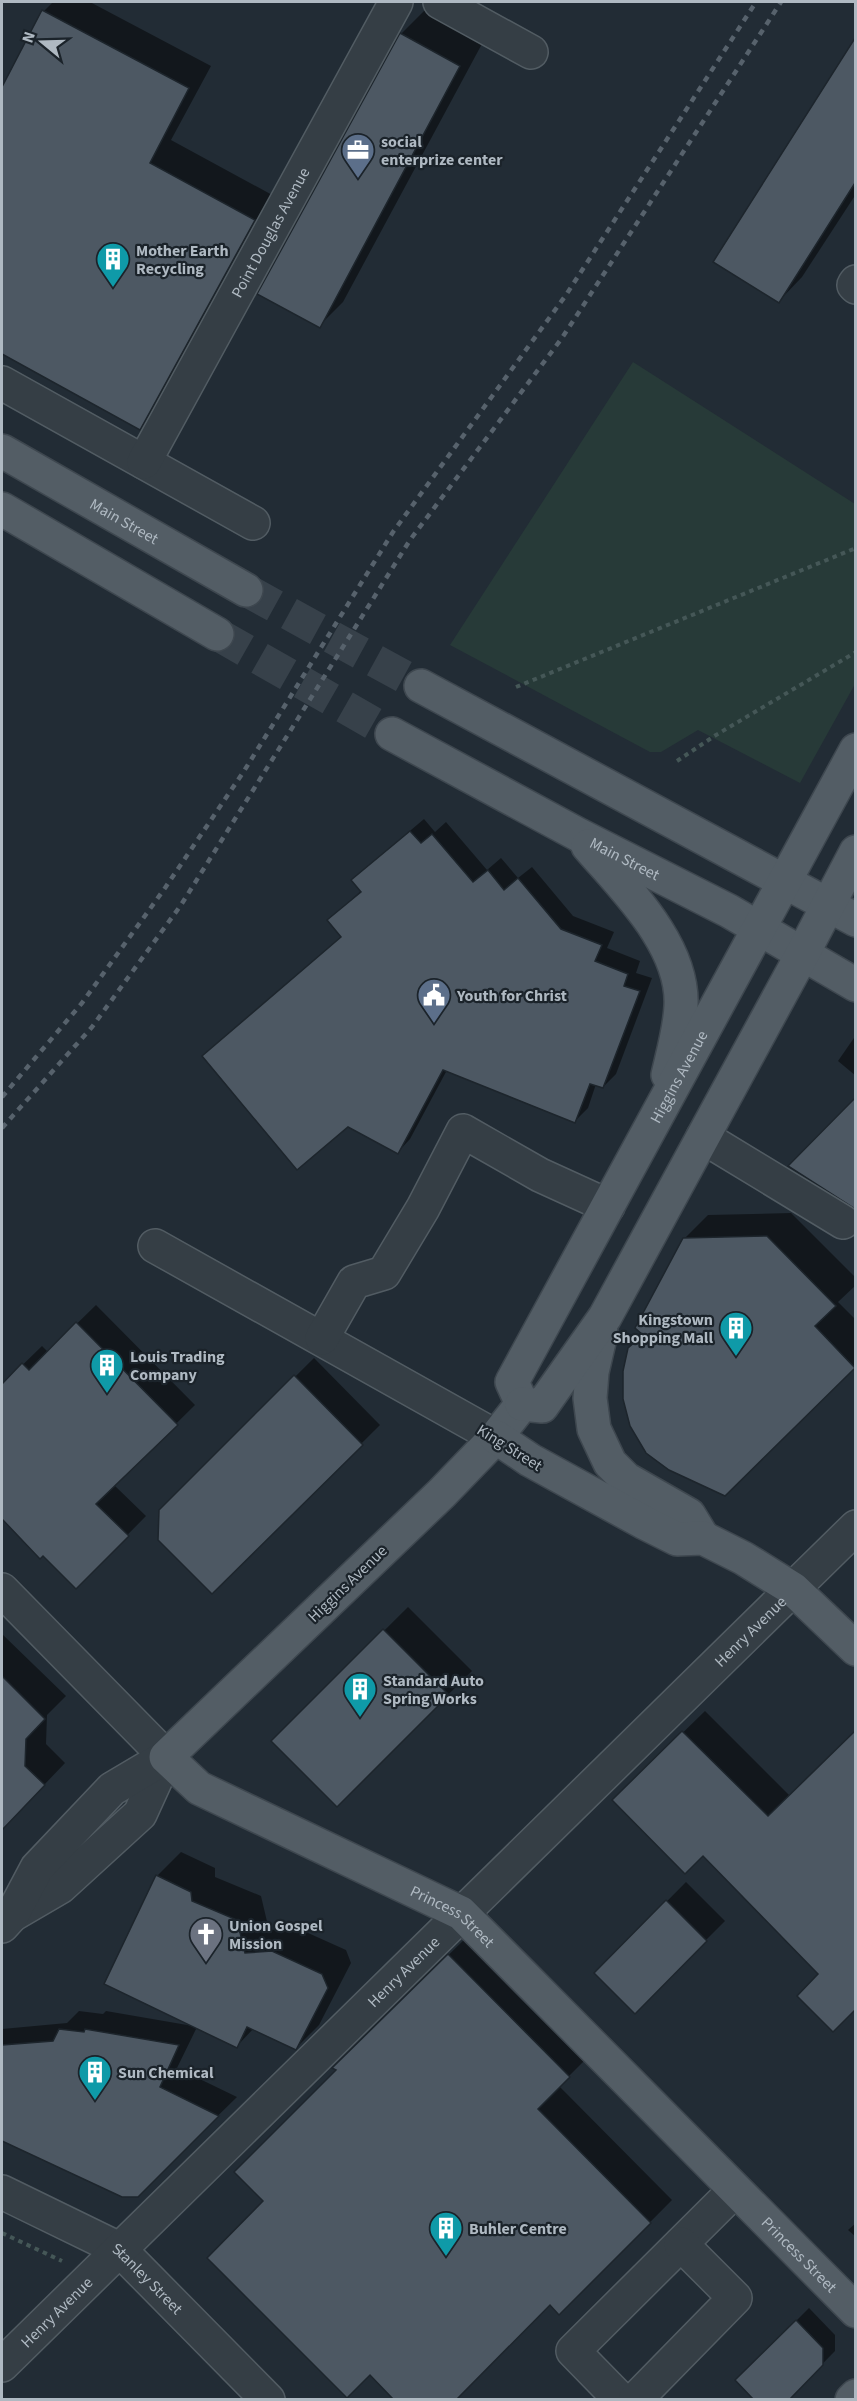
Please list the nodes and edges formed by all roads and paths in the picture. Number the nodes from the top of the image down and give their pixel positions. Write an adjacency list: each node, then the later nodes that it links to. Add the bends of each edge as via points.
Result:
1 (396, 2): 6 (street, Point Douglas Avenue)
2 (440, 2): 3 (street)
3 (531, 52)
4 (2, 383): 6 (street)
5 (2, 451): 10 (main road, Main Street)
6 (144, 462): 8 (street)
7 (2, 509): 11 (main road)
8 (253, 523)
9 (855, 548): 14 (path)
10 (246, 590)
11 (217, 634)
12 (855, 652): 17 (path)
13 (421, 686): 20 (main road)
14 (516, 687)
15 (392, 734): 18 (main road, Main Street)
16 (855, 750): 20 (main road, Higgins Avenue)
17 (677, 761)
18 (579, 835): 23 (main road, Main Street); 26 (main road, via 650,919 675,962 682,1005)
19 (855, 852): 21 (main road)
20 (783, 882): 21 (main road); 23 (main road, Higgins Avenue)
21 (827, 905): 22 (main road); 24 (main road)
22 (855, 920)
23 (759, 928): 24 (main road, Main Street); 26 (main road, Higgins Avenue)
24 (803, 953): 25 (main road, Main Street); 27 (main road)
25 (855, 985)
26 (662, 1107): 28 (main road, Higgins Avenue)
27 (703, 1137): 29 (street); 31 (main road)
28 (608, 1206): 32 (street, via 540,1175 463,1131 384,1273 354,1282); 33 (main road, Higgins Avenue, via 512,1382)
29 (843, 1222)
30 (155, 1246): 32 (street, King Street)
31 (605, 1317): 33 (main road, via 542,1406); 36 (main road, via 592,1372 594,1429 610,1463 626,1479 689,1515)
32 (322, 1338): 34 (street, King Street)
33 (522, 1404): 34 (main road, Higgins Avenue)
34 (496, 1437): 36 (main road, King Street, via 530,1460 677,1539); 40 (main road, Higgins Avenue)
35 (855, 1527): 37 (street, Henry Avenue)
36 (703, 1538): 37 (main road, King Street)
37 (793, 1589): 39 (main road, King Street); 41 (street, Henry Avenue)
38 (2, 1590): 40 (street, Princess Street)
39 (855, 1650)
40 (166, 1757): 41 (main road, Princess Street, via 199,1788); 42 (street, Higgins Avenue, via 140,1814 60,1887)
41 (461, 1913): 43 (main road, Princess Street); 47 (street, Henry Avenue)
42 (7, 1920)
43 (735, 2190): 46 (street); 49 (main road, Princess Street)
44 (2, 2192): 47 (street, Stanley Street)
45 (2, 2233): 48 (path)
46 (681, 2244): 51 (street, via 573,2351); 53 (street, via 735,2298)
47 (119, 2249): 50 (street, Henry Avenue); 52 (street, Stanley Street)
48 (71, 2265)
49 (855, 2311)
50 (2, 2365)
51 (606, 2394)
52 (268, 2400)
53 (635, 2400)

